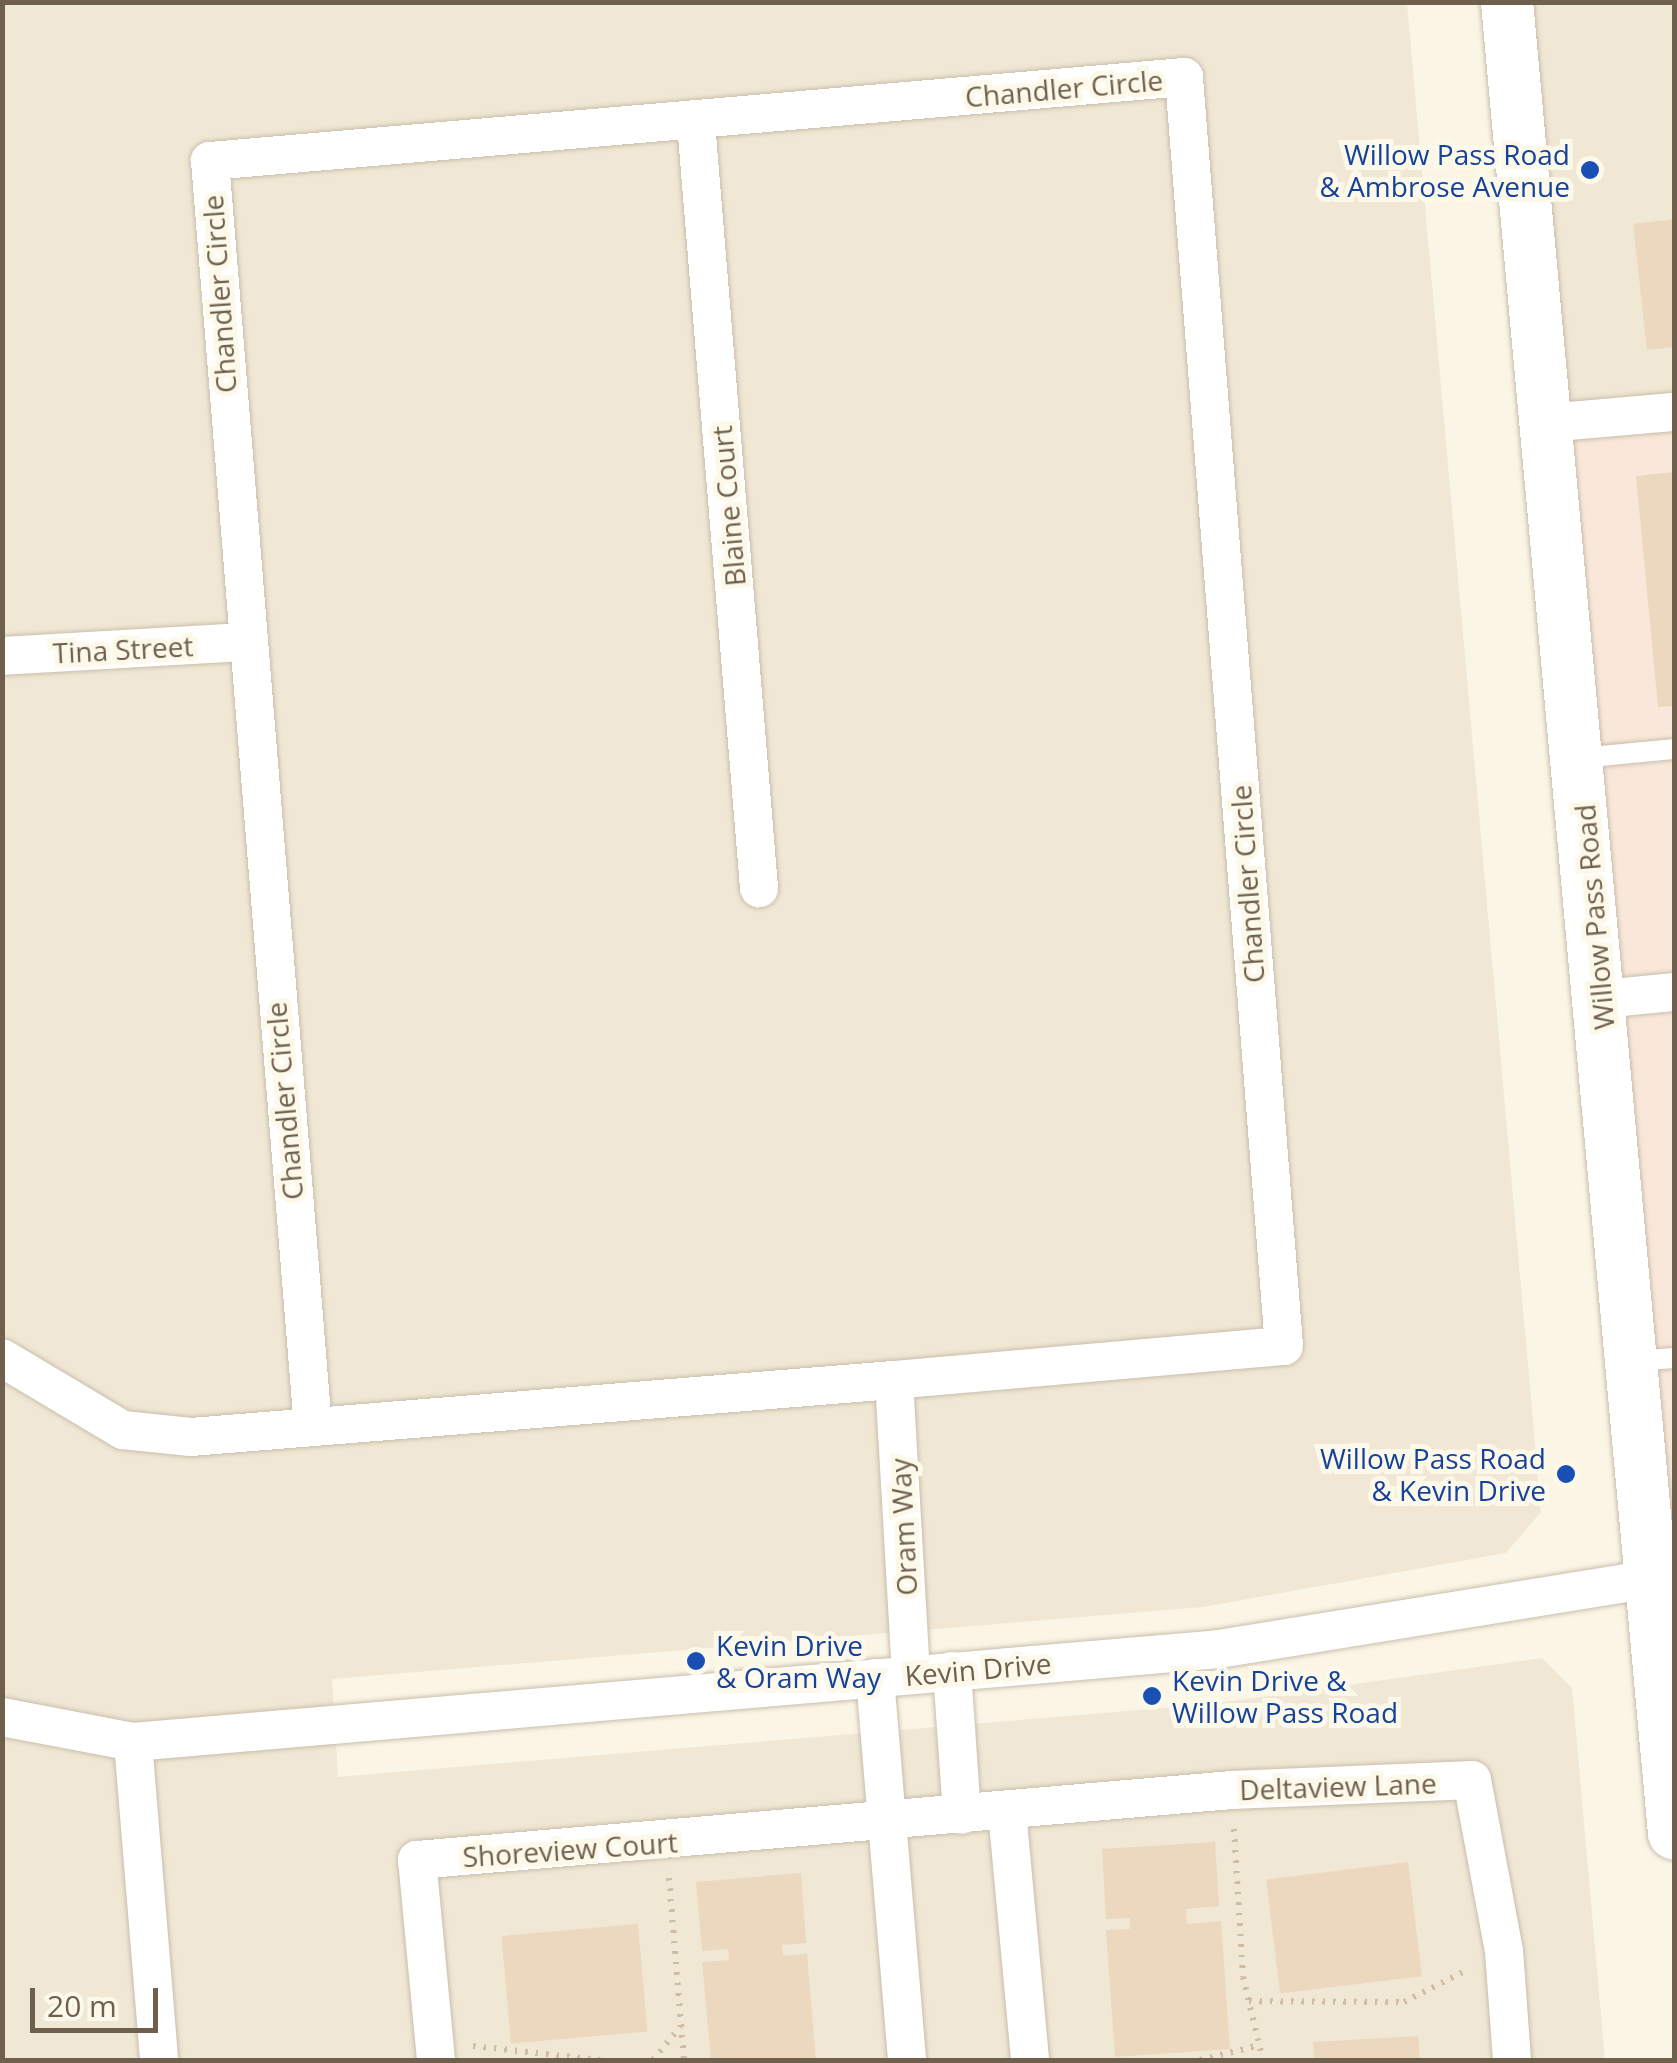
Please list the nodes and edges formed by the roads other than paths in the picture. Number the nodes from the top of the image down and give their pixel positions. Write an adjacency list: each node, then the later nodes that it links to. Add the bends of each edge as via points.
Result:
1 (1507, 2): 4 (main road, Willow Pass Road)
2 (696, 123): 5 (street, Chandler Circle, via 210,161); 9 (street, Blaine Court); 14 (street, Chandler Circle, via 1184,77 1284,1346)
3 (1674, 412): 4 (street)
4 (1547, 423): 8 (main road, Willow Pass Road)
5 (243, 642): 6 (street, Tina Street); 15 (street, Chandler Circle)
6 (2, 656)
7 (1674, 749): 8 (lane)
8 (1579, 758): 11 (main road, Willow Pass Road)
9 (760, 888)
10 (1674, 992): 11 (street)
11 (1602, 1000): 13 (main road, Willow Pass Road)
12 (2, 1358): 15 (street, via 123,1430 191,1437)
13 (1654, 1359): 16 (main road, Willow Pass Road)
14 (894, 1380): 15 (street, Chandler Circle); 18 (street, Oram Way)
15 (313, 1427)
16 (1664, 1577): 17 (street, Kevin Drive, via 1218,1650); 24 (main road, Willow Pass Road)
17 (952, 1671): 18 (street, Kevin Drive); 22 (street)
18 (893, 1676): 20 (street, Kevin Drive); 23 (street, Oram Way)
19 (2, 1716): 20 (street, Kevin Drive)
20 (133, 1742): 26 (street)
21 (1007, 1811): 22 (street, Deltaview Lane); 28 (street); 29 (street, Deltaview Lane, via 1232,1790 1472,1780 1504,1950)
22 (962, 1816): 23 (street, Deltaview Lane)
23 (904, 1821): 25 (street, Shoreview Court, via 418,1860); 27 (street, Oram Way)
24 (1674, 1833)
25 (435, 2055)
26 (158, 2060)
27 (907, 2060)
28 (1030, 2060)
29 (1512, 2060)

